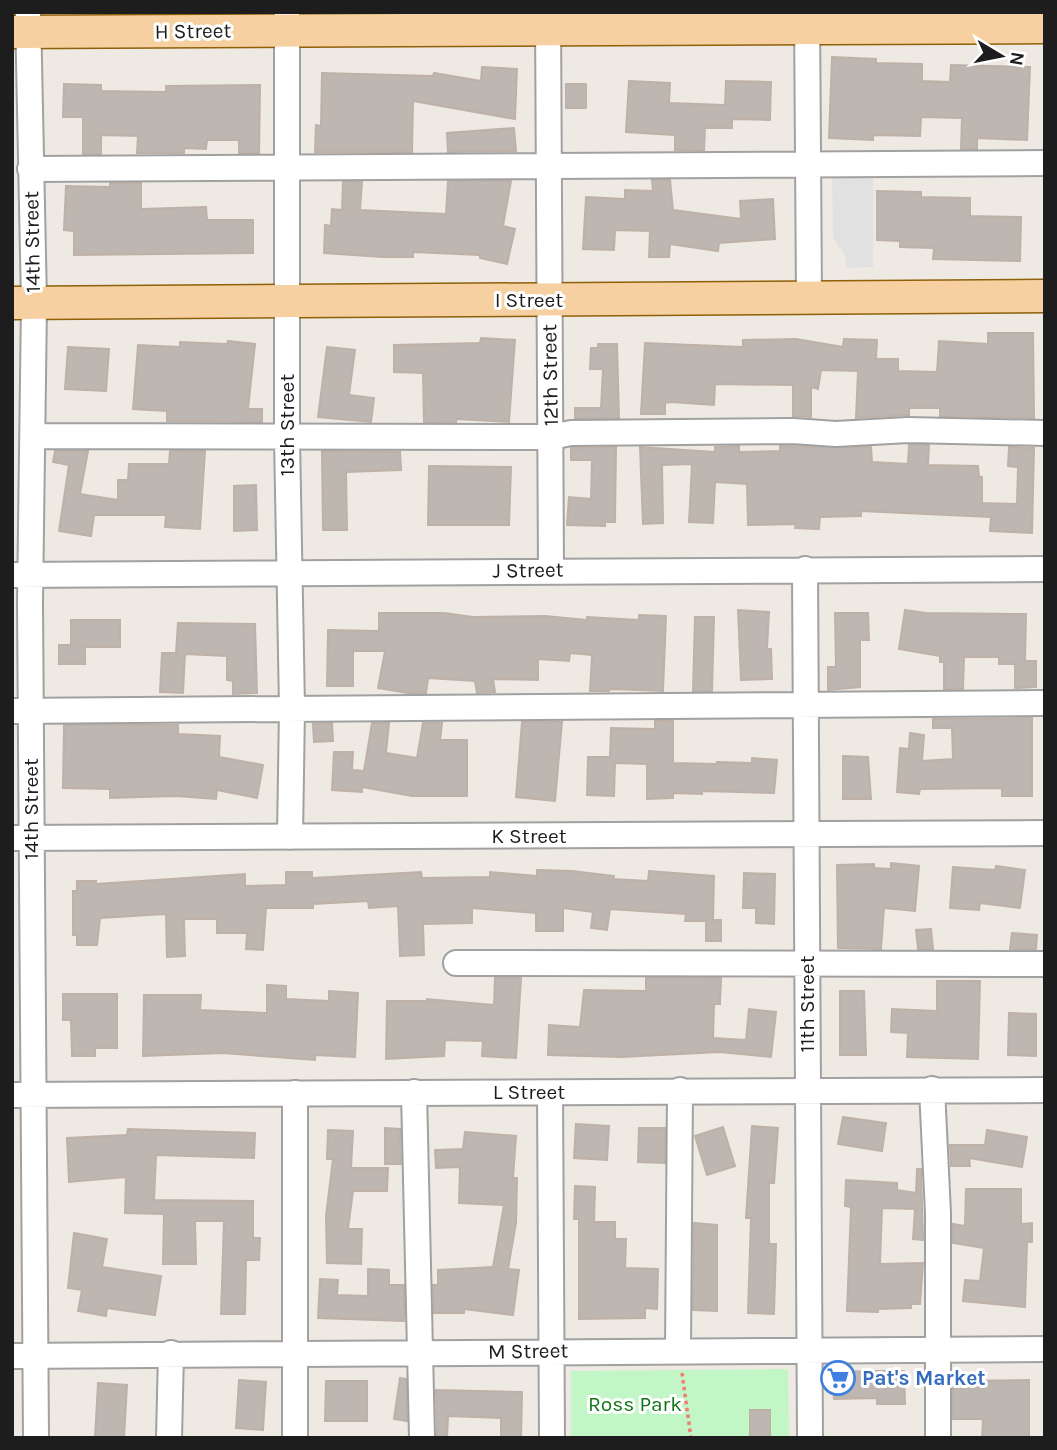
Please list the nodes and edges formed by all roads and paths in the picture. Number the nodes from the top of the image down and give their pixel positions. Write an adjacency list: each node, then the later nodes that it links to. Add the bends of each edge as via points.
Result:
1 (548, 20): 2 (main road, H Street); 4 (main road, H Street); 10 (street, 12th Street)
2 (807, 20): 7 (main road, H Street); 8 (street)
3 (287, 21): 4 (main road, H Street); 5 (main road, H Street); 11 (street, 13th Street)
4 (409, 21)
5 (156, 22): 6 (main road, H Street)
6 (23, 26): 12 (street, 14th Street)
7 (1045, 27)
8 (808, 162): 9 (street); 10 (street); 14 (street)
9 (1045, 163)
10 (549, 164): 11 (street); 15 (street, 12th Street)
11 (286, 166): 12 (street); 16 (street, 13th Street)
12 (30, 169): 17 (street, 14th Street)
13 (1045, 296): 14 (main road, I Street)
14 (809, 298): 15 (main road, I Street)
15 (550, 300): 16 (main road, I Street); 20 (street, 12th Street)
16 (286, 302): 17 (main road, I Street); 21 (street, 13th Street)
17 (23, 303): 19 (street, 14th Street)
18 (1045, 433): 20 (street, via 908,430 836,435 793,431 571,433)
19 (33, 436): 21 (street); 26 (street, 14th Street)
20 (551, 437): 21 (street); 24 (street, 12th Street)
21 (287, 438): 25 (street, 13th Street)
22 (805, 569): 23 (street, J Street); 24 (street, J Street); 28 (street, 11th Street)
23 (1045, 569)
24 (551, 570): 25 (street, J Street)
25 (288, 573): 26 (street, J Street); 29 (street, 13th Street)
26 (21, 574): 30 (street, 14th Street)
27 (1045, 703): 28 (street)
28 (806, 705): 29 (street); 32 (street, 11th Street)
29 (292, 708): 30 (street); 33 (street, 13th Street)
30 (21, 711): 34 (street, 14th Street)
31 (1045, 832): 32 (street, K Street)
32 (805, 834): 33 (street, K Street); 36 (street, 11th Street)
33 (290, 837): 34 (street, K Street)
34 (22, 838): 45 (street, 14th Street)
35 (456, 963): 36 (street)
36 (807, 964): 37 (street); 41 (street, 11th Street)
37 (1045, 964)
38 (932, 1089): 40 (street, L Street); 41 (street, L Street); 46 (street, via 938,1213)
39 (680, 1090): 41 (street, L Street); 44 (street, L Street); 49 (street)
40 (1045, 1090)
41 (807, 1091): 50 (street, 11th Street)
42 (414, 1092): 43 (street, L Street); 44 (street, L Street); 53 (street)
43 (295, 1093): 45 (street, L Street); 52 (street)
44 (550, 1093): 48 (street)
45 (23, 1095): 54 (street, 14th Street)
46 (935, 1349): 47 (street, M Street); 50 (street, M Street); 62 (street)
47 (1045, 1349)
48 (550, 1350): 49 (street, M Street); 53 (street, M Street); 59 (street)
49 (678, 1350): 50 (street, M Street); 60 (path)
50 (809, 1350): 61 (street, 11th Street)
51 (171, 1353): 52 (street, M Street); 54 (street, M Street); 56 (street)
52 (295, 1353): 53 (street, M Street); 57 (street)
53 (422, 1353): 58 (street)
54 (23, 1356): 55 (street, 14th Street)
55 (36, 1438)
56 (169, 1438)
57 (295, 1438)
58 (422, 1438)
59 (552, 1438)
60 (691, 1438)
61 (810, 1438)
62 (937, 1438)

